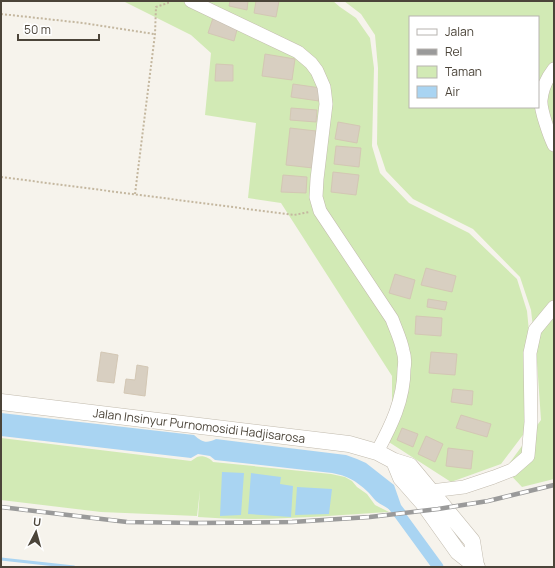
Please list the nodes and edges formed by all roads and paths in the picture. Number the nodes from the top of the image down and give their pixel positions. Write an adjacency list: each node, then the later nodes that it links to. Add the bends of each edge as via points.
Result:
1 (168, 1): 4 (path, via 156,7)
2 (191, 1): 9 (street, via 298,52 317,70 324,87 326,104 316,197)
3 (1, 14): 4 (path)
4 (155, 34): 8 (path)
5 (554, 69): 6 (street, via 544,85 540,102)
6 (554, 146)
7 (1, 177): 8 (path)
8 (134, 194): 9 (path, via 294,215 316,210)
9 (320, 212): 12 (street, via 392,319 404,352 401,399 392,424)
10 (554, 307): 14 (street, via 536,330 530,353 531,422 528,456 512,470 494,477 464,487)
11 (1, 402): 12 (street, Jalan Insinyur Purnomosidi Hadjisarosa, via 349,444)
12 (376, 452): 13 (street, Jalan Insinyur Purnomosidi Hadjisarosa)
13 (394, 461): 14 (street, Jalan Insinyur Purnomosidi Hadjisarosa, via 410,466); 15 (street, Jalan Insinyur Purnomosidi Hadjisarosa, via 402,478 458,552)
14 (431, 491): 15 (street, Jalan Insinyur Purnomosidi Hadjisarosa, via 472,541)
15 (476, 566)

